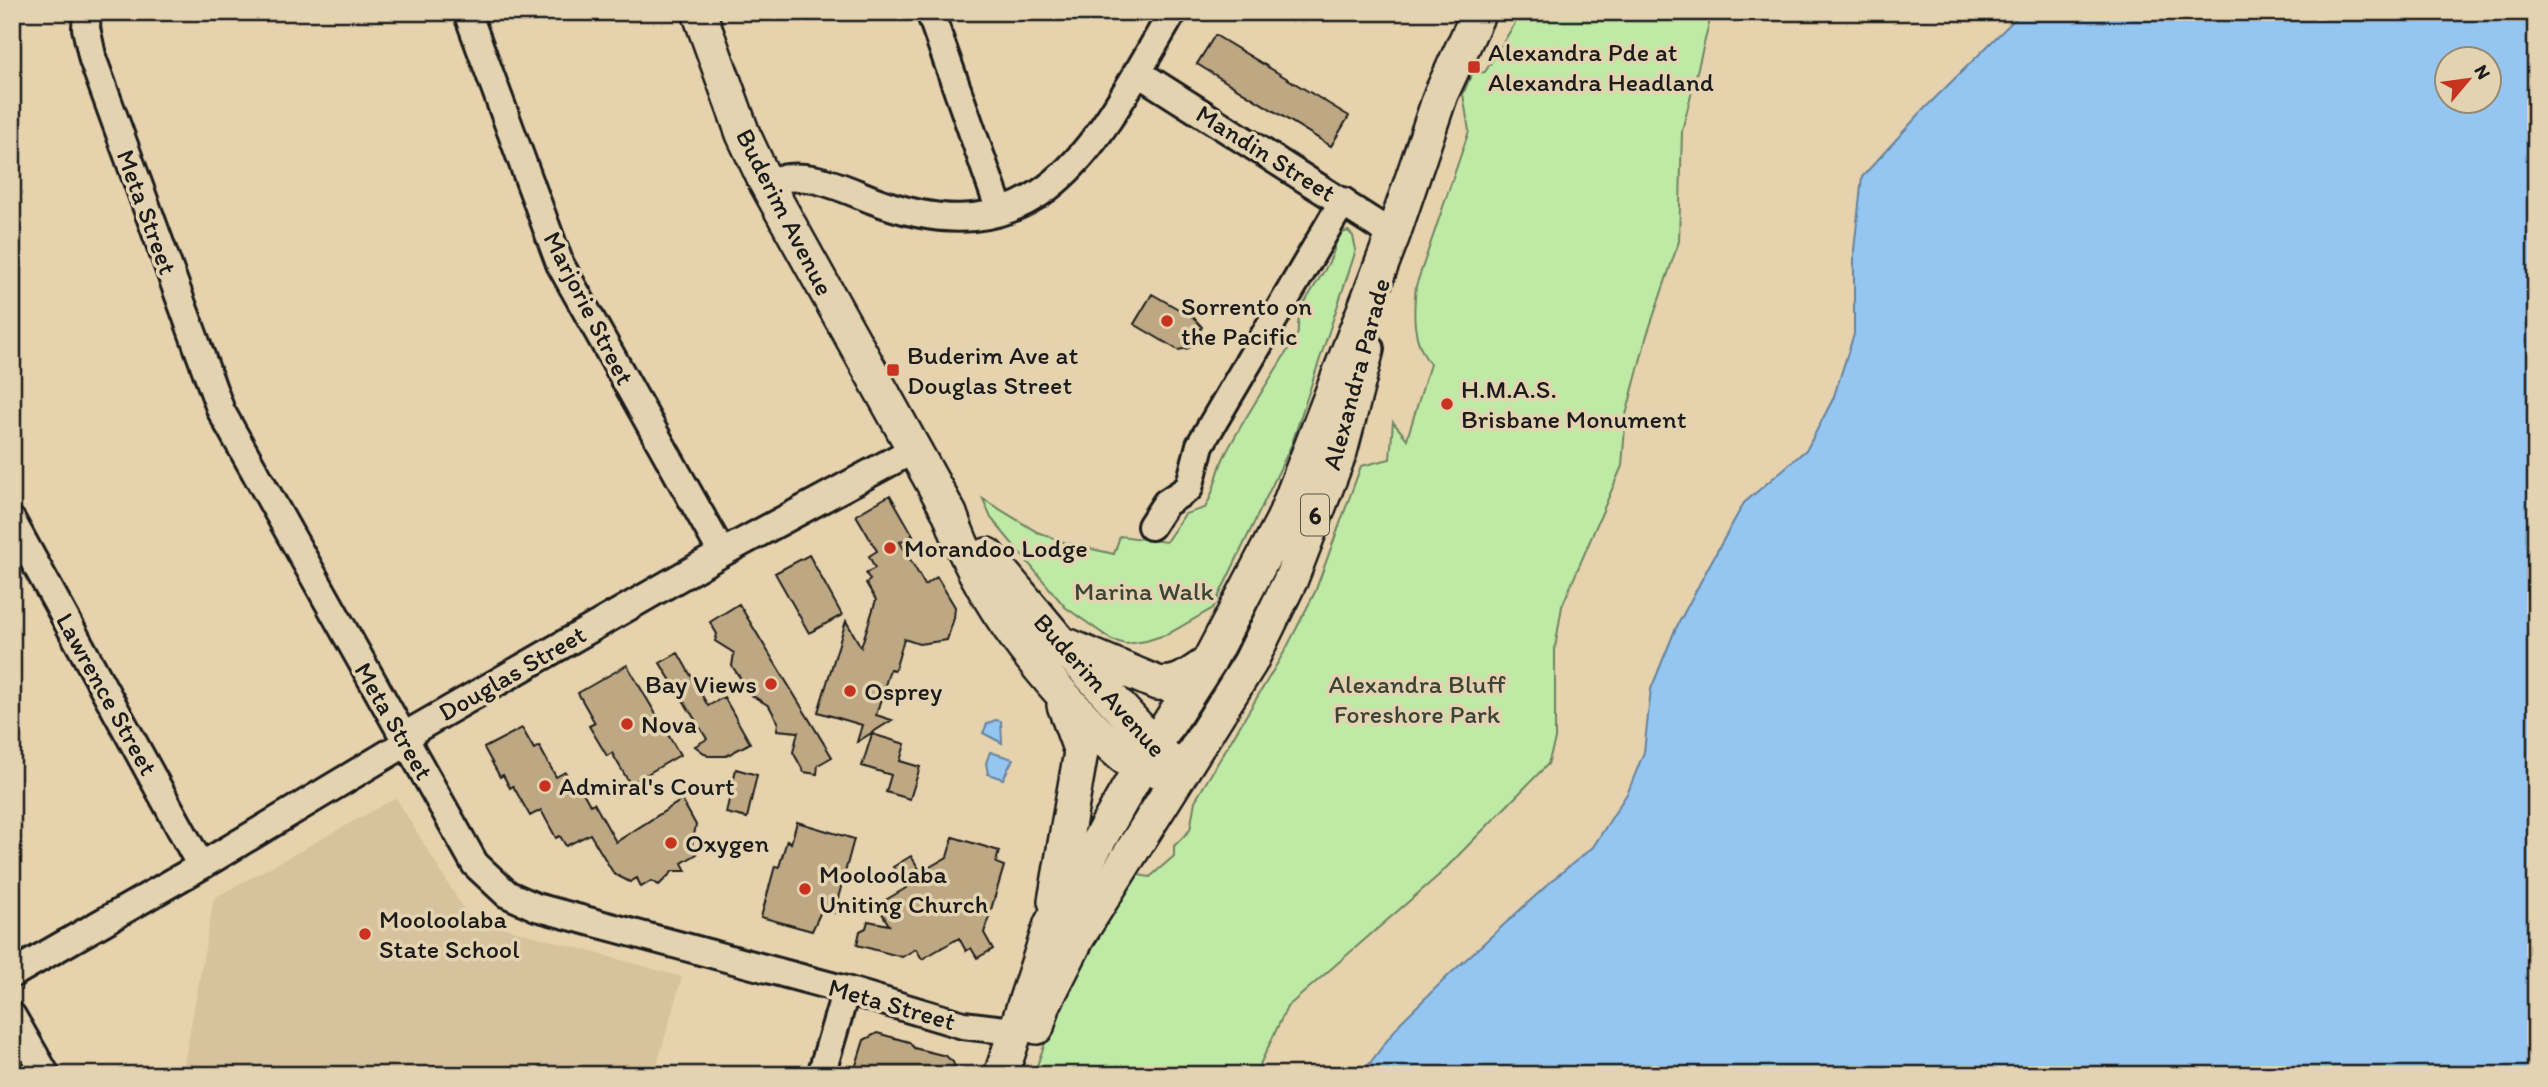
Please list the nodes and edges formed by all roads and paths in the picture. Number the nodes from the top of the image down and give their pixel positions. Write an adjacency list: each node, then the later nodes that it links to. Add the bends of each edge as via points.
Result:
1 (87, 12): 20 (street, Meta Street, via 93,60 221,411)
2 (467, 12): 16 (street, Marjorie Street, via 560,264)
3 (699, 12): 8 (main road, Buderim Avenue, via 743,134)
4 (930, 12): 10 (street)
5 (1173, 12): 7 (street)
6 (1479, 12): 11 (main road, Alexandra Parade / 6, via 1441,94)
7 (1137, 72): 9 (street, Mandin Street); 10 (street, via 1076,165 1039,195)
8 (766, 183): 10 (street, via 782,177 820,179 929,215); 12 (main road, Buderim Avenue)
9 (1343, 201): 11 (street, Mandin Street); 15 (street, via 1200,445 1189,488 1166,503)
10 (1000, 211)
11 (1393, 234): 18 (main road, Alexandra Parade / 6, via 1283,520); 22 (main road, Alexandra Parade / 6, via 1340,452 1291,579 1250,663)
12 (913, 450): 13 (main road, Buderim Avenue); 16 (street, Douglas Street)
13 (950, 514): 17 (main road, Buderim Avenue); 19 (main road, Buderim Avenue, via 959,542 997,606)
14 (12, 521): 23 (street, Lawrence Street)
15 (1152, 526)
16 (722, 553): 20 (street, Douglas Street, via 416,729)
17 (1060, 642): 18 (main road, via 1157,683 1177,684); 21 (main road, Buderim Avenue)
18 (1208, 663): 21 (main road, Alexandra Parade / 6)
19 (1057, 690): 21 (main road, Buderim Avenue, via 1103,738); 24 (main road, via 1081,752)
20 (406, 743): 23 (street, Douglas Street); 26 (street, Meta Street, via 475,863 507,894 536,907)
21 (1148, 757): 22 (main road, Buderim Avenue); 24 (main road, 6)
22 (1180, 773): 27 (main road, 6, via 1078,937)
23 (201, 866): 25 (street, Douglas Street)
24 (1051, 924): 29 (main road, 6)
25 (12, 974)
26 (846, 990): 29 (street, Meta Street, via 963,1025); 31 (street)
27 (1044, 1004): 29 (street, via 1025,1027); 33 (main road, 6)
28 (12, 1016): 30 (street)
29 (1013, 1031): 32 (main road, 6)
30 (46, 1075)
31 (821, 1075)
32 (1001, 1075)
33 (1021, 1075)

